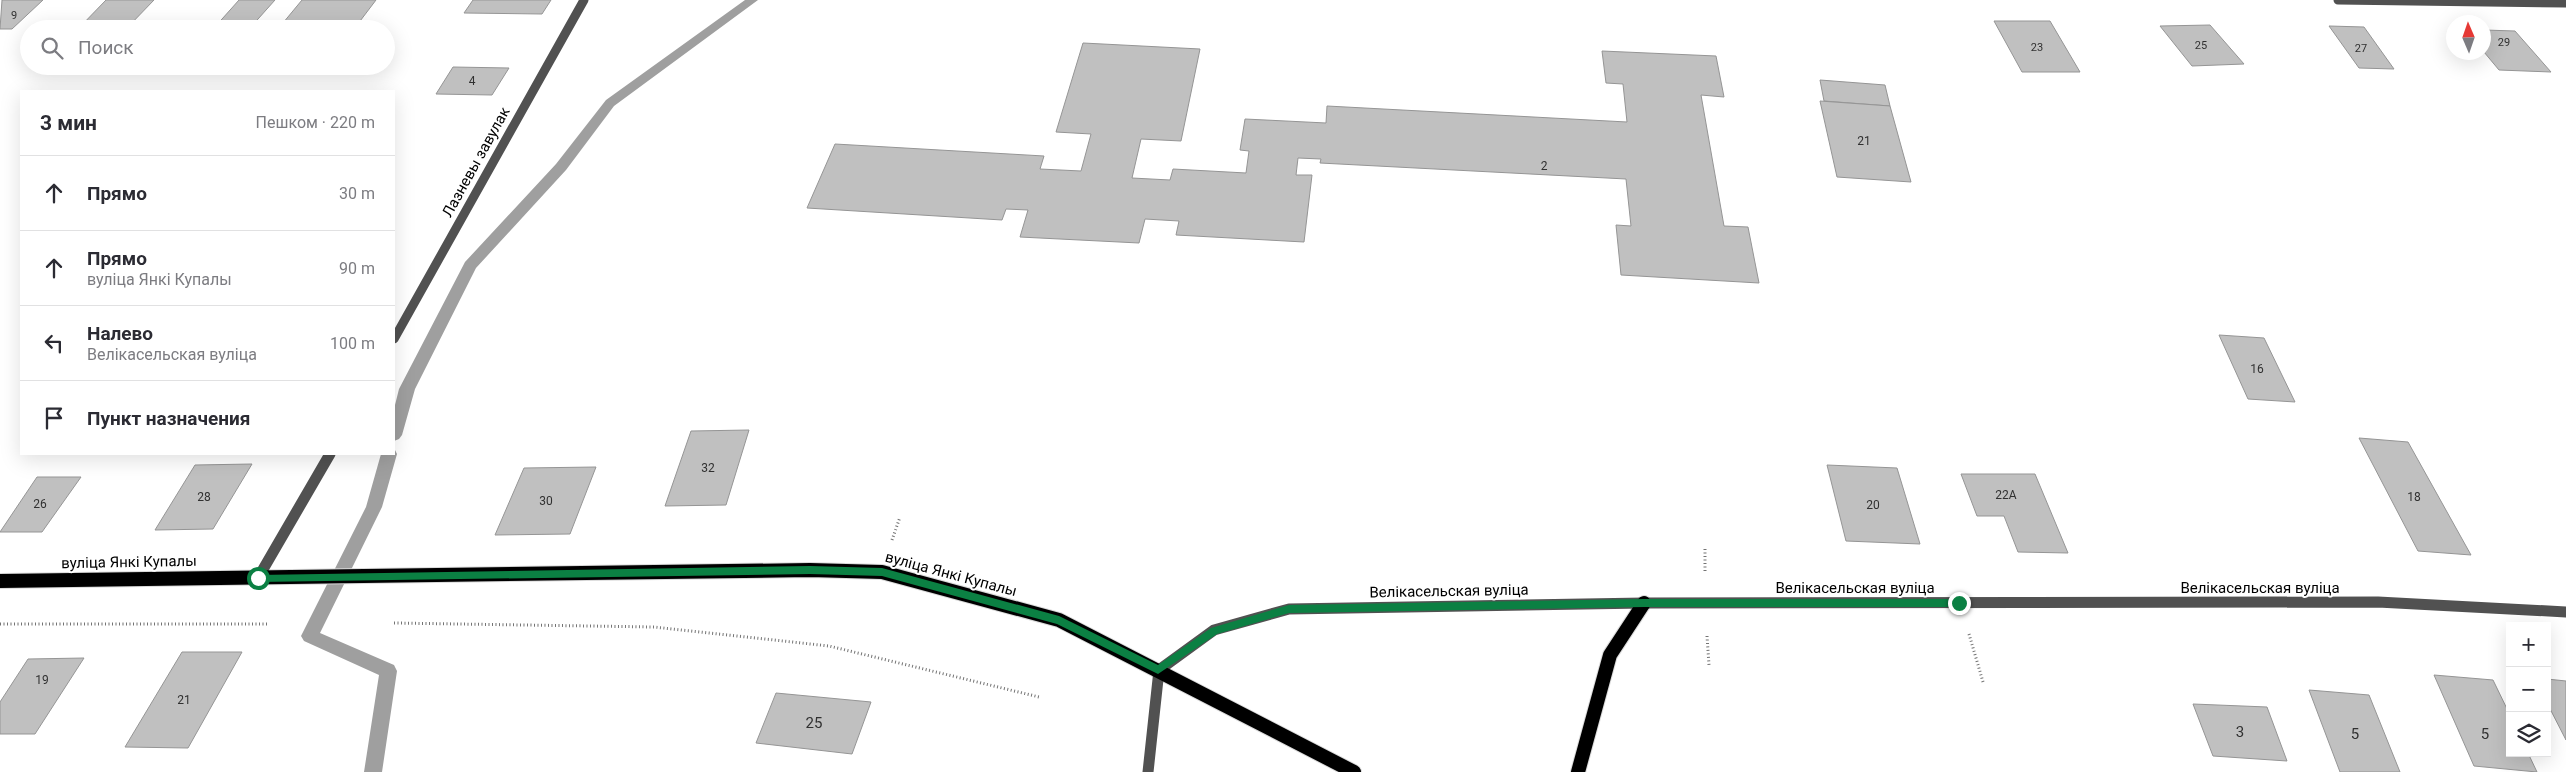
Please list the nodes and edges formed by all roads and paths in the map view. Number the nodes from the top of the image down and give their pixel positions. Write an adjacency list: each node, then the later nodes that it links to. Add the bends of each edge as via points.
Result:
1 (584, 0): 4 (street, Лазневы завулак)
2 (2338, 0): 3 (street)
3 (2566, 3)
4 (395, 337)
5 (329, 455): 6 (street)
6 (258, 578): 7 (main road, вуліца Янкі Купалы); 14 (main road, вуліца Янкі Купалы, via 810,570 882,572 1059,620)
7 (0, 582)
8 (1644, 603): 9 (street, Велікасельская вуліца); 14 (street, Велікасельская вуліца, via 1289,609 1214,630); 19 (main road, via 1610,655)
9 (1959, 603): 10 (street, Велікасельская вуліца, via 2378,602); 15 (path)
10 (2566, 612)
11 (394, 623): 16 (path, via 654,627 829,646)
12 (0, 624): 13 (path)
13 (269, 624)
14 (1158, 670): 17 (street); 18 (main road, вуліца Янкі Купалы)
15 (1983, 682)
16 (1039, 697)
17 (1148, 772)
18 (1354, 772)
19 (1578, 772)

